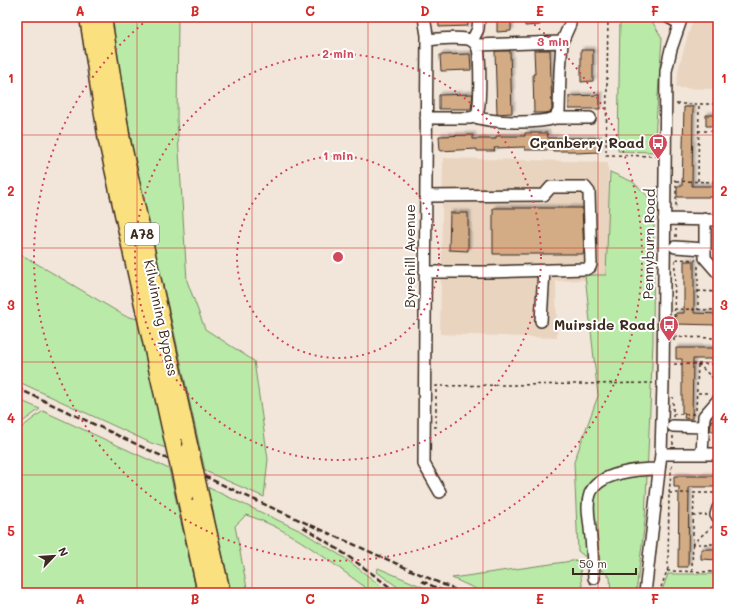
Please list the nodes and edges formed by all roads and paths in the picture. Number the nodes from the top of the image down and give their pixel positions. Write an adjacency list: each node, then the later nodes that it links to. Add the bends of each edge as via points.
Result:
1 (88, 17): 70 (highway, Kilwinning Bypass / A78, bridge, via 107,141)
2 (103, 17): 71 (highway, Kilwinning Bypass / A78, bridge, via 122,141)
3 (424, 17): 9 (street, Byrehill Avenue)
4 (479, 17): 11 (street)
5 (568, 17): 10 (street, via 570,24)
6 (608, 17): 21 (path, via 606,155)
7 (668, 17): 8 (street)
8 (680, 20): 21 (street, Pennyburn Road, via 666,71)
9 (427, 40): 11 (street, via 469,39); 16 (street, Byrehill Avenue)
10 (562, 42): 11 (street); 17 (street, via 559,112)
11 (474, 43): 15 (street, via 478,49 480,80 479,108)
12 (675, 104): 13 (path)
13 (699, 104): 14 (path); 19 (path)
14 (718, 104)
15 (475, 116): 16 (street); 17 (street, via 508,121)
16 (426, 118): 25 (street, Byrehill Avenue)
17 (555, 118): 18 (street)
18 (590, 118)
19 (698, 130): 20 (path); 23 (path)
20 (718, 131)
21 (665, 156): 26 (street, Pennyburn Road)
22 (676, 180): 23 (path)
23 (698, 181): 24 (path)
24 (718, 182)
25 (426, 196): 32 (street, via 544,195 551,187 585,187 589,192 590,267); 33 (street, Byrehill Avenue)
26 (664, 219): 27 (street); 41 (street, Pennyburn Road)
27 (705, 220): 28 (street); 30 (street)
28 (718, 220)
29 (675, 248): 30 (street)
30 (705, 249): 34 (street, via 705,258)
31 (675, 259): 35 (path, via 698,260)
32 (544, 270): 33 (street); 40 (street)
33 (425, 272): 52 (street, Byrehill Avenue)
34 (718, 273)
35 (698, 291): 36 (path); 38 (path)
36 (718, 292)
37 (674, 310): 38 (path)
38 (698, 310): 39 (path)
39 (718, 310)
40 (541, 320)
41 (663, 338): 42 (path); 46 (street, Pennyburn Road)
42 (718, 338)
43 (674, 364): 44 (path)
44 (698, 364): 45 (path); 47 (path); 48 (path)
45 (718, 364)
46 (663, 383): 52 (path, via 436,386 436,427); 54 (street, Pennyburn Road)
47 (718, 383)
48 (697, 393): 49 (path); 50 (path)
49 (714, 397): 53 (street, via 704,416)
50 (696, 414)
51 (673, 426): 53 (street)
52 (424, 427): 58 (street, Byrehill Avenue, via 424,464)
53 (704, 427): 55 (street)
54 (661, 454): 55 (street); 57 (street, Pennyburn Road)
55 (702, 454): 56 (street)
56 (718, 454)
57 (659, 469): 69 (street, via 614,474 594,487 588,504); 72 (street, Pennyburn Road)
58 (440, 492)
59 (669, 493): 60 (path)
60 (694, 493): 61 (path); 63 (path)
61 (718, 493)
62 (717, 512): 63 (path)
63 (693, 516): 64 (path)
64 (692, 544): 65 (path); 65 (path, via 716,522); 67 (path)
65 (717, 544)
66 (667, 571): 67 (path)
67 (692, 571): 68 (path)
68 (718, 572)
69 (594, 578)
70 (206, 593)
71 (222, 593)
72 (645, 593)

